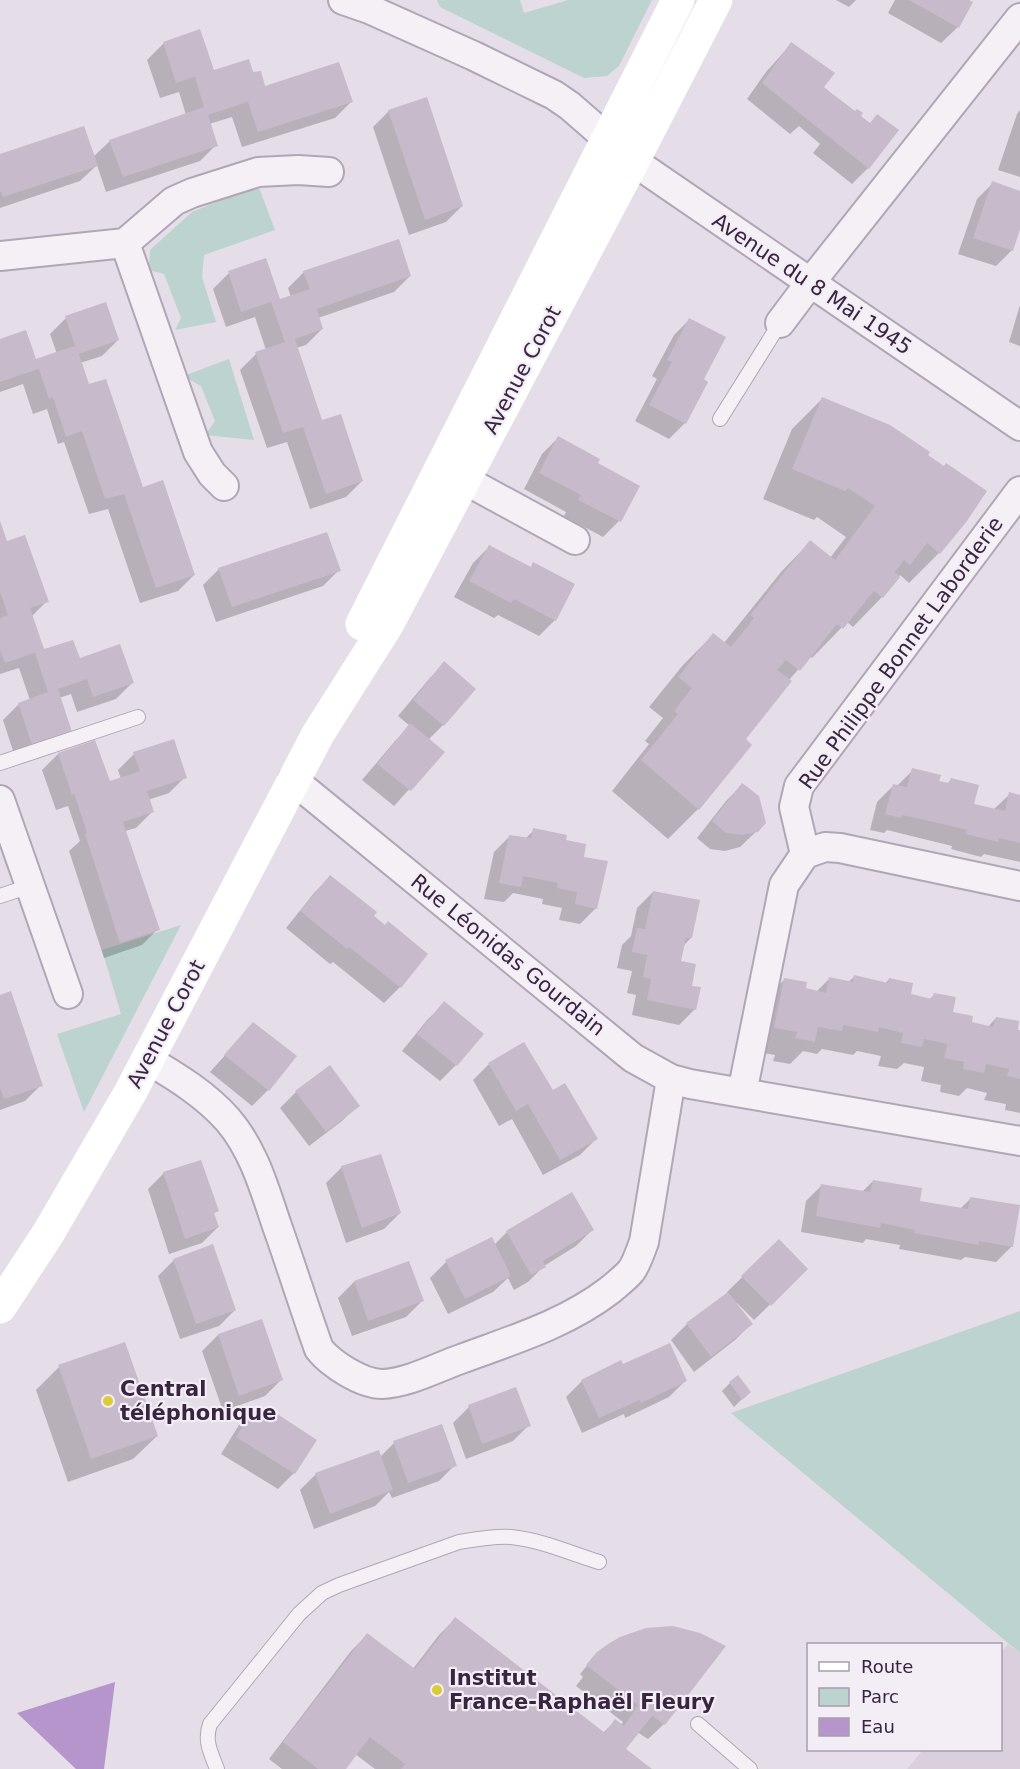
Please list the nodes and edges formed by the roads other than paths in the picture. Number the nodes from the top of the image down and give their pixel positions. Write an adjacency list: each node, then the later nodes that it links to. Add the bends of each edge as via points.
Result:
1 (344, 0): 5 (street, Avenue du 8 Mai 1945, via 554,95)
2 (678, 0): 5 (street, Avenue Corot)
3 (716, 0): 6 (street, Avenue Corot)
4 (1020, 18): 10 (street)
5 (606, 139): 6 (street, Avenue du 8 Mai 1945); 19 (street, Avenue Corot, via 365,617)
6 (633, 161): 10 (street, Avenue du 8 Mai 1945); 14 (street, Avenue Corot)
7 (329, 172): 8 (street, via 258,172 192,193 174,201)
8 (125, 243): 9 (street); 15 (street, via 198,452)
9 (0, 256)
10 (810, 283): 11 (street); 13 (street, Avenue du 8 Mai 1945)
11 (780, 324): 12 (lane)
12 (720, 419)
13 (1020, 426)
14 (463, 479): 17 (street); 19 (street, Avenue Corot, via 387,625)
15 (224, 486)
16 (1020, 491): 23 (street, Rue Philippe Bonnet Laborderie, via 800,786 794,807)
17 (575, 540)
18 (138, 717): 20 (lane)
19 (318, 734): 21 (street, Avenue Corot)
20 (0, 763)
21 (293, 780): 28 (street, Avenue Corot); 29 (street, Rue Léonidas Gourdain, via 633,1058)
22 (0, 800): 24 (street)
23 (805, 854): 25 (street, via 825,847 840,848); 30 (street, via 784,885)
24 (30, 886): 26 (lane); 27 (street)
25 (1020, 886)
26 (0, 896)
27 (68, 994)
28 (148, 1060): 29 (street, via 198,1092 241,1138 261,1179 319,1349 336,1366 379,1384 405,1379 540,1330 592,1304 631,1271 644,1242); 32 (street, Avenue Corot, via 49,1232)
29 (671, 1079): 30 (street, Rue Léonidas Gourdain)
30 (742, 1093): 31 (street, Rue Léonidas Gourdain)
31 (1020, 1141)
32 (0, 1307)
33 (598, 1562): 35 (lane, via 512,1537 479,1539 459,1542 322,1593 299,1614 210,1724 207,1744)
34 (698, 1724): 36 (lane)
35 (217, 1769)
36 (750, 1769)

